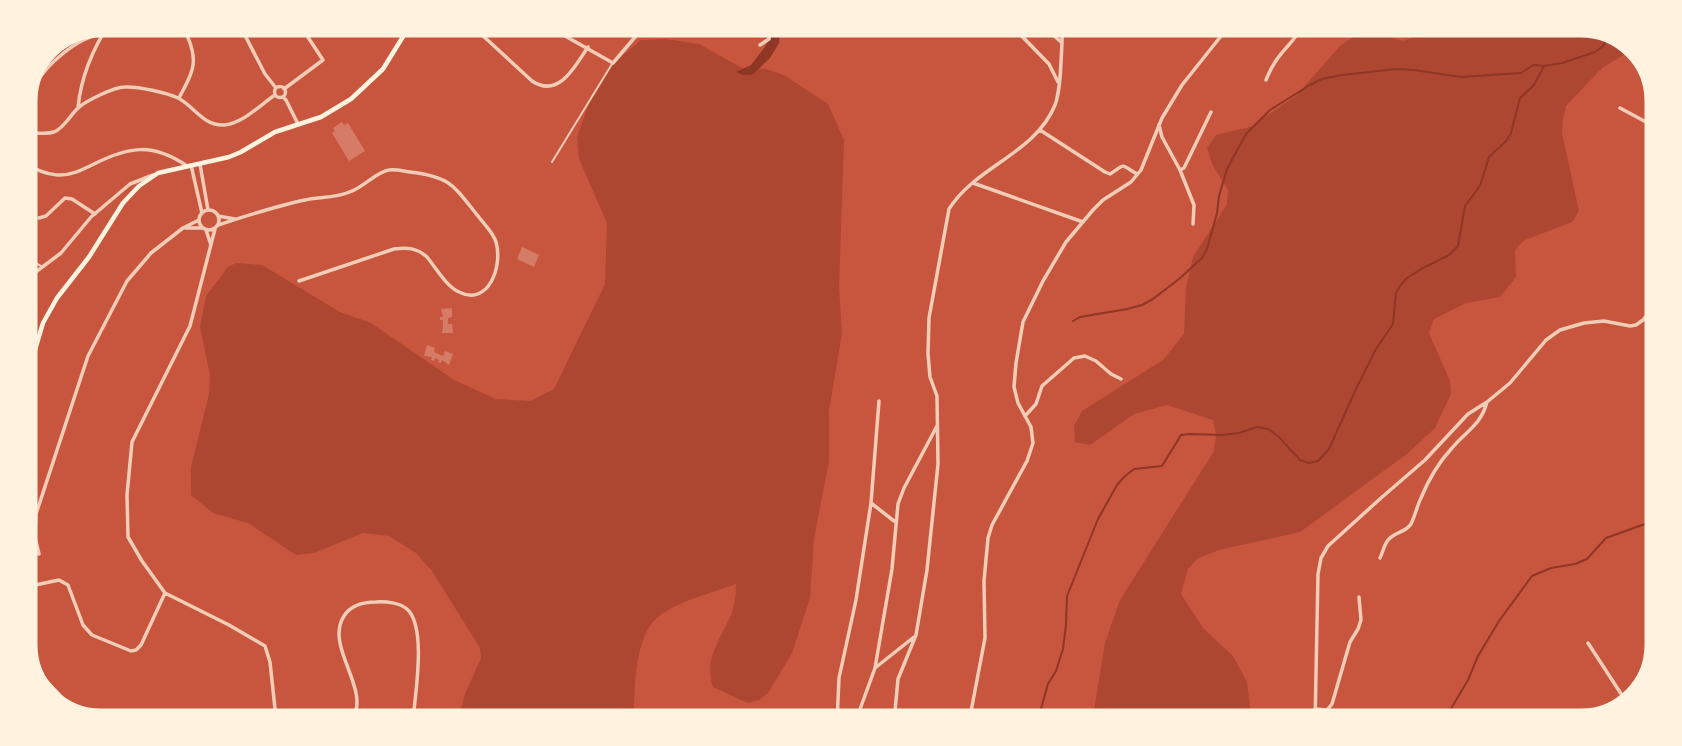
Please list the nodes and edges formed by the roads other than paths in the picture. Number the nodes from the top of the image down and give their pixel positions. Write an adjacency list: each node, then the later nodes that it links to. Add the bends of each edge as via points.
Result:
1 (135, 33): 15 (street)
2 (185, 33): 27 (street, via 193,65)
3 (244, 33): 23 (street)
4 (305, 33): 24 (street, via 323,60)
5 (405, 33): 32 (main road, via 383,69 351,99)
6 (480, 33): 18 (street, via 543,86 566,78)
7 (561, 33): 18 (street)
8 (638, 33): 19 (street)
9 (770, 33): 17 (street)
10 (1019, 33): 22 (street, via 1049,64)
11 (1051, 33): 16 (street)
12 (1062, 33): 16 (street)
13 (1223, 33): 31 (street, via 1182,85)
14 (1298, 33): 20 (street)
15 (103, 34): 21 (street, via 72,47); 28 (street, via 84,73)
16 (1061, 42): 22 (street)
17 (760, 45)
18 (588, 47): 19 (street)
19 (613, 63): 36 (lane)
20 (1266, 80)
21 (37, 81)
22 (1059, 82): 34 (street, via 1056,104)
23 (276, 88): 24 (street); 25 (street)
24 (284, 89): 26 (street)
25 (275, 95): 26 (street); 27 (street, via 238,121 224,125 202,118)
26 (283, 97): 32 (street)
27 (179, 98): 28 (street, via 130,86 111,89)
28 (78, 108): 35 (street, via 53,132)
29 (1620, 108): 33 (street)
30 (1211, 112): 40 (street)
31 (1159, 125): 40 (street); 42 (street)
32 (299, 126): 37 (main road, via 275,132 241,152)
33 (1649, 127)
34 (1040, 130): 42 (street, via 1105,172 1110,174 1120,165); 43 (street)
35 (33, 132)
36 (552, 162)
37 (200, 163): 38 (main road); 44 (street)
38 (189, 165): 39 (street, via 173,156 137,149 75,173 58,176); 41 (main road); 45 (street)
39 (33, 168)
40 (1181, 170): 52 (street, via 1194,205)
41 (158, 173): 46 (street, via 130,184); 62 (main road, via 123,203 57,298)
42 (1137, 174): 51 (street)
43 (973, 183): 51 (street); 67 (street, via 949,209 929,318 929,366)
44 (208, 210): 45 (street); 47 (street)
45 (202, 213): 50 (street)
46 (95, 214): 48 (street, via 65,198); 58 (street, via 61,253)
47 (218, 216): 49 (street); 53 (street)
48 (38, 218)
49 (237, 219): 53 (street); 60 (street, via 352,191 387,170 419,173 452,184 492,234 497,249 493,281 481,293 469,295 452,288 423,253 405,248)
50 (199, 220): 54 (street); 55 (street)
51 (1083, 222): 66 (street, via 1066,242 1023,322 1014,387)
52 (1194, 224)
53 (216, 227): 55 (street); 56 (street)
54 (183, 228): 55 (street); 70 (street, via 127,281 88,356 36,513)
55 (204, 229): 56 (street)
56 (211, 245): 73 (street, via 190,326 132,442 128,537)
57 (33, 262): 58 (lane)
58 (42, 266): 59 (street)
59 (33, 274)
60 (299, 281)
61 (1649, 312): 65 (street, via 1636,325 1604,321 1560,330)
62 (33, 354)
63 (1121, 379): 66 (street, via 1085,356 1074,358 1042,386 1036,404)
64 (879, 401): 68 (street)
65 (1487, 402): 71 (street, via 1479,421 1451,448 1425,487 1411,523 1387,541); 81 (street, via 1468,414 1425,460 1328,546 1321,558)
66 (1025, 416): 88 (street, via 1033,437 1031,452 988,538 985,638)
67 (938, 424): 69 (street, via 904,488); 75 (street, via 927,570)
68 (871, 503): 69 (street); 86 (street, via 838,678)
69 (895, 522): 78 (street, via 892,569)
70 (39, 554)
71 (1380, 558)
72 (33, 585): 73 (street, via 59,580 68,585 83,625 92,635 131,651 141,645)
73 (165, 593): 83 (street, via 265,646)
74 (1359, 597): 81 (street, via 1361,620 1332,704 1327,710)
75 (916, 635): 78 (street); 87 (street, via 898,678)
76 (1588, 643): 79 (street)
77 (37, 666): 80 (main road)
78 (874, 668): 82 (street)
79 (1624, 698)
80 (67, 703)
81 (1315, 709): 89 (street)
82 (859, 712)
83 (275, 713)
84 (356, 713): 85 (street, via 358,699 339,627 352,607 377,601 407,609 416,621 419,646)
85 (414, 713)
86 (837, 713)
87 (895, 713)
88 (971, 713)
89 (1315, 713)

